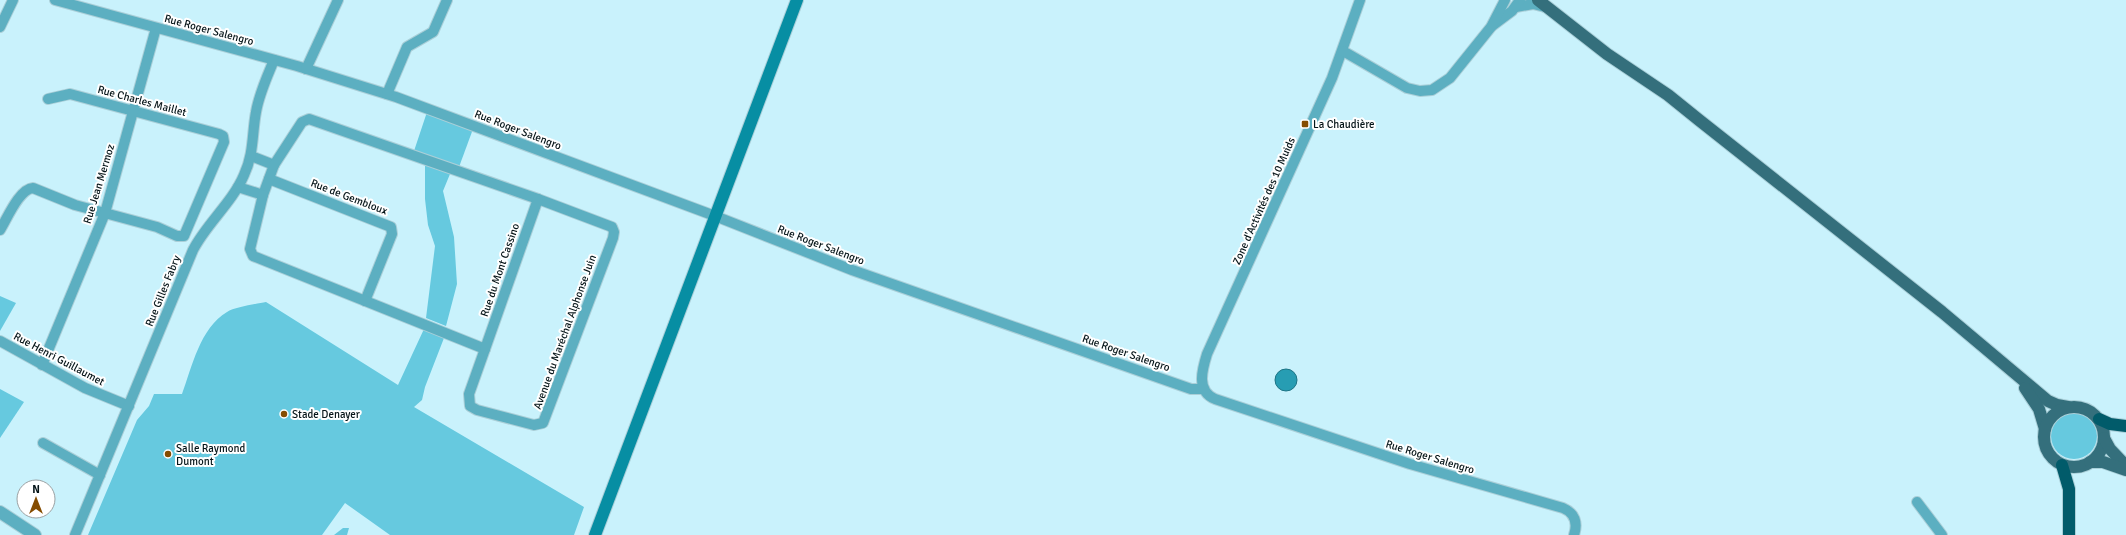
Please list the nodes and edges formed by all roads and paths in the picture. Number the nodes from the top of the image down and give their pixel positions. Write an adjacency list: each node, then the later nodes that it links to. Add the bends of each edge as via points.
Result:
1 (13, 0): 11 (street)
2 (55, 0): 13 (street, Rue Roger Salengro)
3 (338, 0): 16 (street)
4 (447, 0): 17 (street, via 432,32 407,47)
5 (797, 0): 27 (main road)
6 (1360, 0): 14 (street, Zone d'Activités des 10 Muids)
7 (1505, 0): 12 (street)
8 (1538, 0): 10 (main road)
9 (1518, 3): 10 (street); 12 (street)
10 (1552, 5): 33 (main road, via 1649,77 1668,95 1942,312)
11 (0, 27)
12 (1491, 27): 14 (street, via 1450,78 1436,88 1428,90 1415,90 1404,86)
13 (156, 28): 15 (street, Rue Roger Salengro); 19 (street, Rue Jean Mermoz)
14 (1343, 50): 34 (street, Zone d'Activités des 10 Muids, via 1207,354 1202,373)
15 (274, 60): 16 (street, Rue Roger Salengro); 20 (street, Rue Gilles Fabry, via 257,107)
16 (306, 69): 17 (street, Rue Roger Salengro)
17 (387, 94): 27 (street, Rue Roger Salengro)
18 (48, 98): 19 (street, Rue Charles Maillet, via 70,94)
19 (133, 111): 26 (street, Rue Jean Mermoz); 26 (street, Rue Charles Maillet, via 219,134 223,136 224,142 184,236)
20 (251, 156): 21 (street); 23 (street, Rue Gilles Fabry)
21 (274, 165): 22 (street, Avenue du Maréchal Alphonse Juin); 25 (street, Avenue du Maréchal Alphonse Juin, via 302,122 309,120)
22 (269, 179): 24 (street, Avenue du Maréchal Alphonse Juin); 29 (street, Rue de Gembloux, via 390,227 392,234)
23 (238, 187): 24 (street); 35 (street, Rue Gilles Fabry, via 195,246)
24 (263, 195): 29 (street, via 250,249 253,256)
25 (538, 199): 31 (street, Rue du Mont Cassino); 31 (street, Avenue du Maréchal Alphonse Juin, via 607,224 613,229 614,235 543,423 534,425 470,406 469,394)
26 (105, 213): 28 (street, via 30,188 22,194); 32 (street, Rue Jean Mermoz)
27 (715, 216): 34 (street, Rue Roger Salengro, via 852,270 984,317 1191,389); 51 (main road)
28 (0, 230)
29 (365, 301): 31 (street)
30 (0, 341): 32 (street, Rue Henri Guillaumet)
31 (485, 349)
32 (42, 365): 35 (street, Rue Henri Guillaumet, via 85,388)
33 (2011, 372): 36 (main road, via 2048,401); 39 (main road, via 2036,404)
34 (1203, 389): 52 (street, Rue Roger Salengro, via 1215,399 1292,426 1428,470 1568,510 1574,517)
35 (129, 406): 46 (street, Rue Gilles Fabry)
36 (2068, 407): 37 (main road, via 2085,409); 39 (main road, via 2054,415)
37 (2099, 419): 38 (highway, via 2110,424); 40 (main road)
38 (2126, 426)
39 (2045, 429): 43 (main road, via 2044,440 2047,450 2053,459)
40 (2104, 438): 42 (main road, via 2100,453); 44 (main road, via 2110,449)
41 (43, 443): 46 (street)
42 (2090, 462): 43 (main road, via 2078,467); 45 (main road, via 2103,462)
43 (2062, 465): 54 (highway, via 2069,489)
44 (2126, 466)
45 (2126, 470)
46 (100, 474): 50 (street, Rue Gilles Fabry)
47 (1917, 502): 53 (street)
48 (0, 512): 49 (street)
49 (35, 535)
50 (75, 535)
51 (595, 535)
52 (1574, 535)
53 (1942, 535)
54 (2069, 535)

